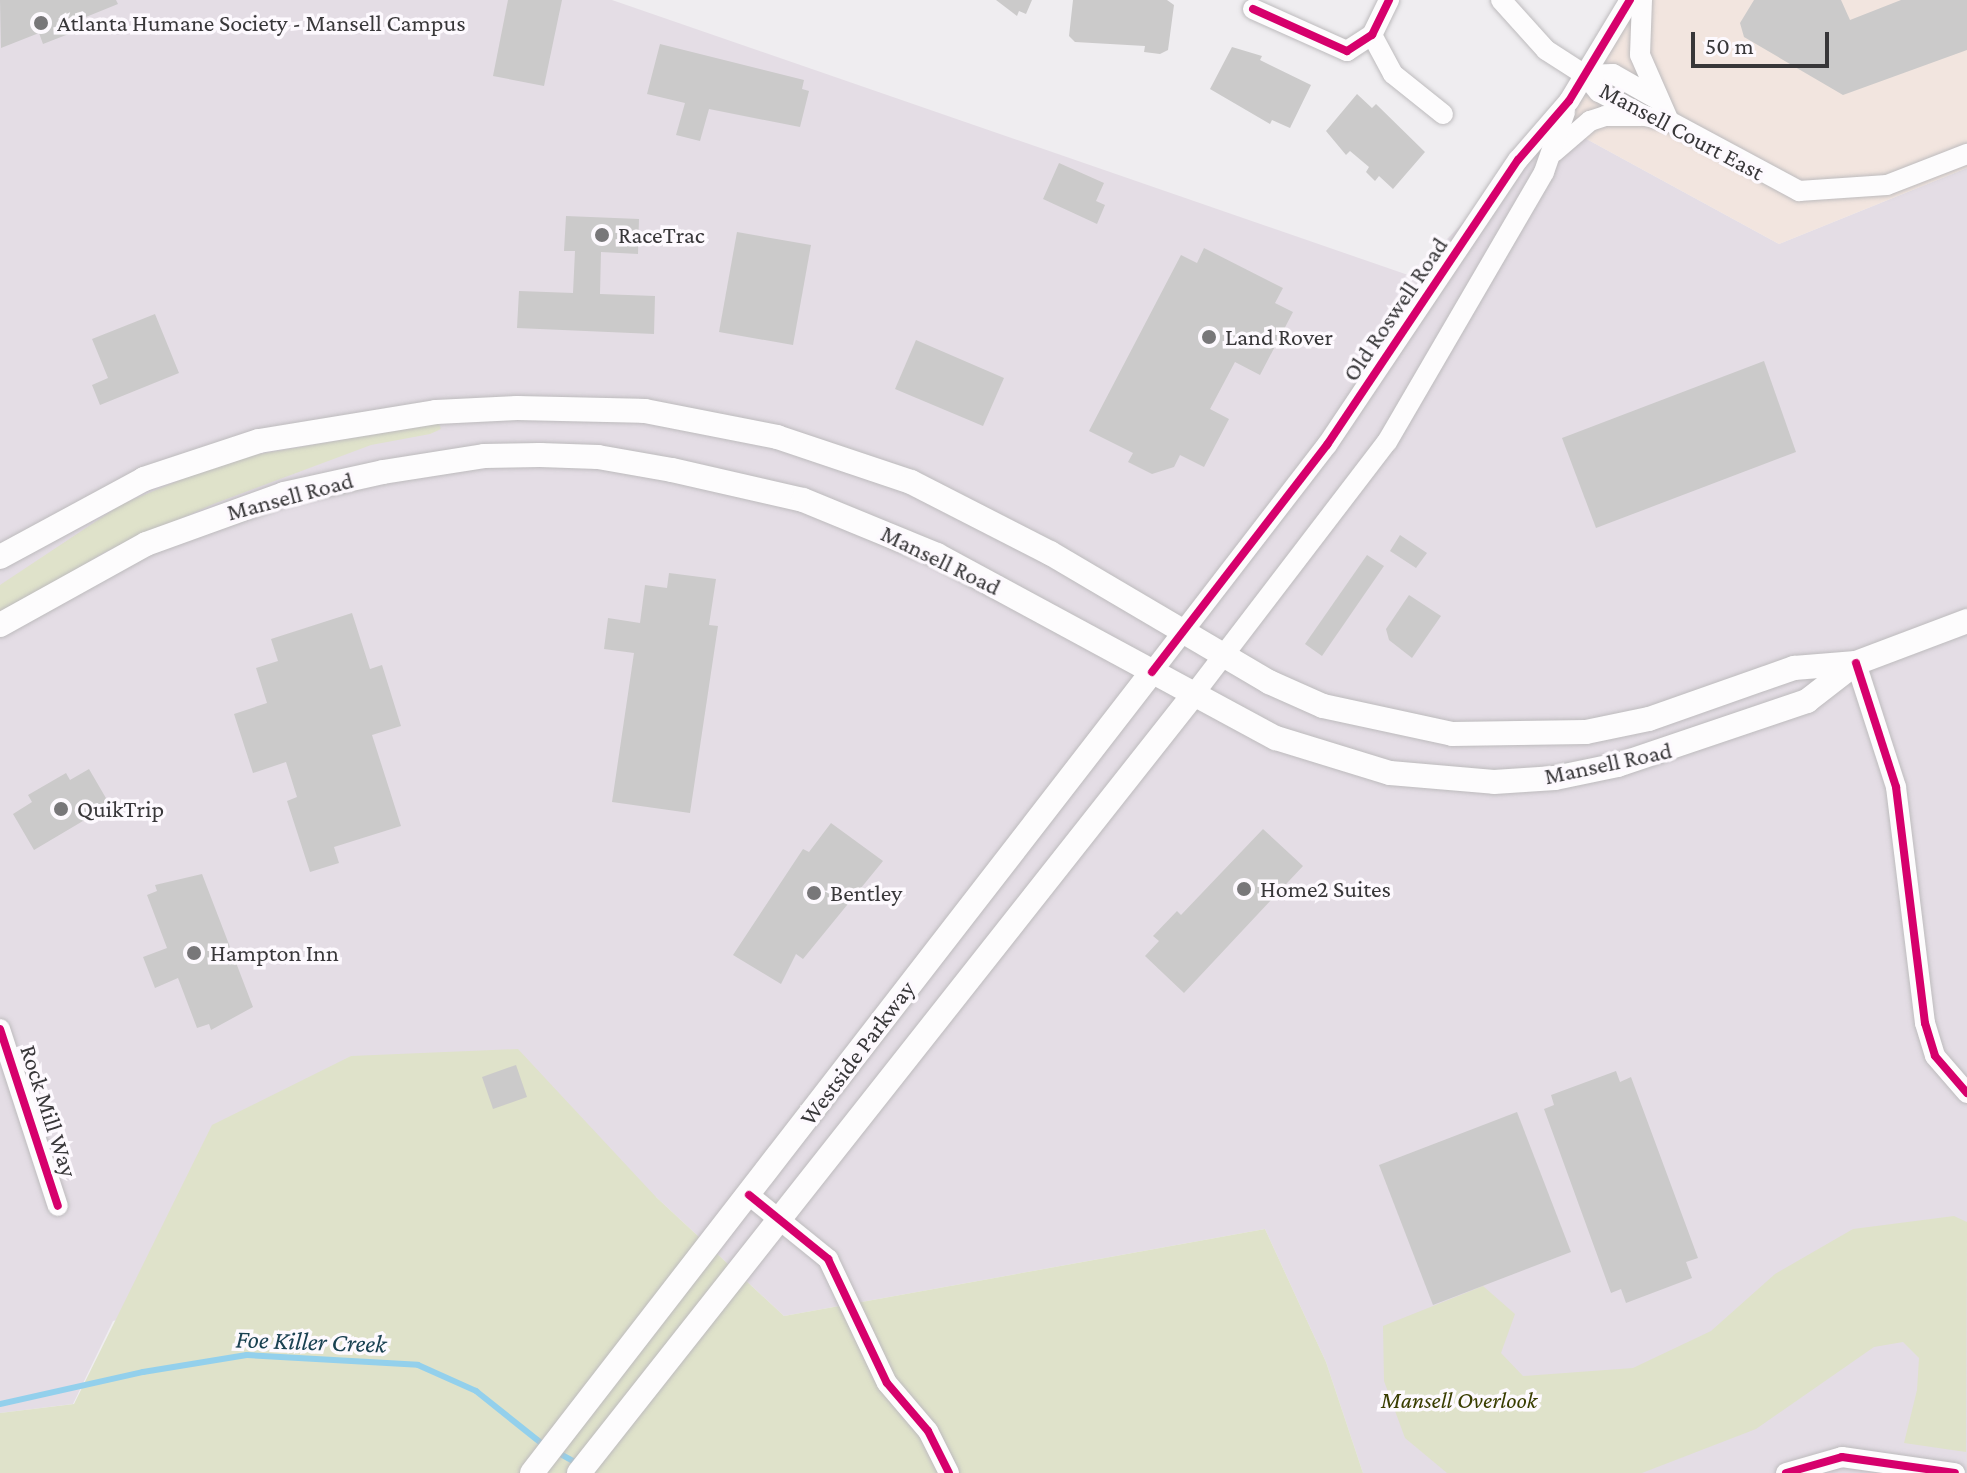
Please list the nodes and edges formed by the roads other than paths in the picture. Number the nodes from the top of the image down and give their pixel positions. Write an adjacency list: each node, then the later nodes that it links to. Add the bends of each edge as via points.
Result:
1 (1389, 0): 6 (street)
2 (1501, 0): 7 (street, Mansell Court East, via 1546,50)
3 (1630, 0): 7 (street, Old Roswell Road)
4 (1642, 0): 9 (street, via 1640,55)
5 (1253, 9): 6 (street, via 1336,50 1358,48)
6 (1372, 35): 10 (street, via 1393,74)
7 (1585, 75): 8 (street, Old Roswell Road); 9 (street, Mansell Court East, via 1599,92)
8 (1569, 101): 12 (street, Old Roswell Road); 16 (street, Old Roswell Road, via 1518,160 1327,445)
9 (1650, 107): 11 (street, Mansell Court East, via 1799,191 1887,185); 12 (street, via 1590,121)
10 (1443, 114)
11 (1967, 154)
12 (1549, 159): 17 (street, Old Roswell Road, via 1387,442)
13 (0, 557): 16 (main road, Mansell Road, via 144,479 259,441 436,412 645,411 777,437 911,482 1050,553)
14 (1967, 621): 18 (main road, Mansell Road)
15 (0, 625): 19 (main road, Mansell Road, via 146,544 284,494 484,456 555,455 672,470 803,500 937,555)
16 (1184, 633): 17 (main road, Mansell Road); 19 (street, Westside Parkway)
17 (1223, 657): 18 (main road, Mansell Road, via 1323,706 1385,723 1517,737 1586,732 1649,719 1794,668); 20 (street, Old Roswell Road)
18 (1856, 663): 20 (main road, Mansell Road, via 1807,701 1692,744 1555,778 1494,782 1438,780 1333,759 1276,738); 22 (street, via 1896,787 1925,1023 1935,1056)
19 (1152, 672): 20 (main road, Mansell Road); 23 (main road, Westside Parkway)
20 (1194, 694): 25 (main road, Westside Parkway)
21 (0, 1029): 24 (street, Rock Mill Way)
22 (1967, 1093)
23 (749, 1195): 25 (street); 26 (main road, Westside Parkway)
24 (58, 1206)
25 (778, 1218): 27 (main road, Westside Parkway); 28 (street, via 828,1259 887,1383 928,1431)
26 (532, 1473)
27 (579, 1473)
28 (949, 1473)
29 (1786, 1473): 30 (street, via 1842,1457)
30 (1955, 1473)

